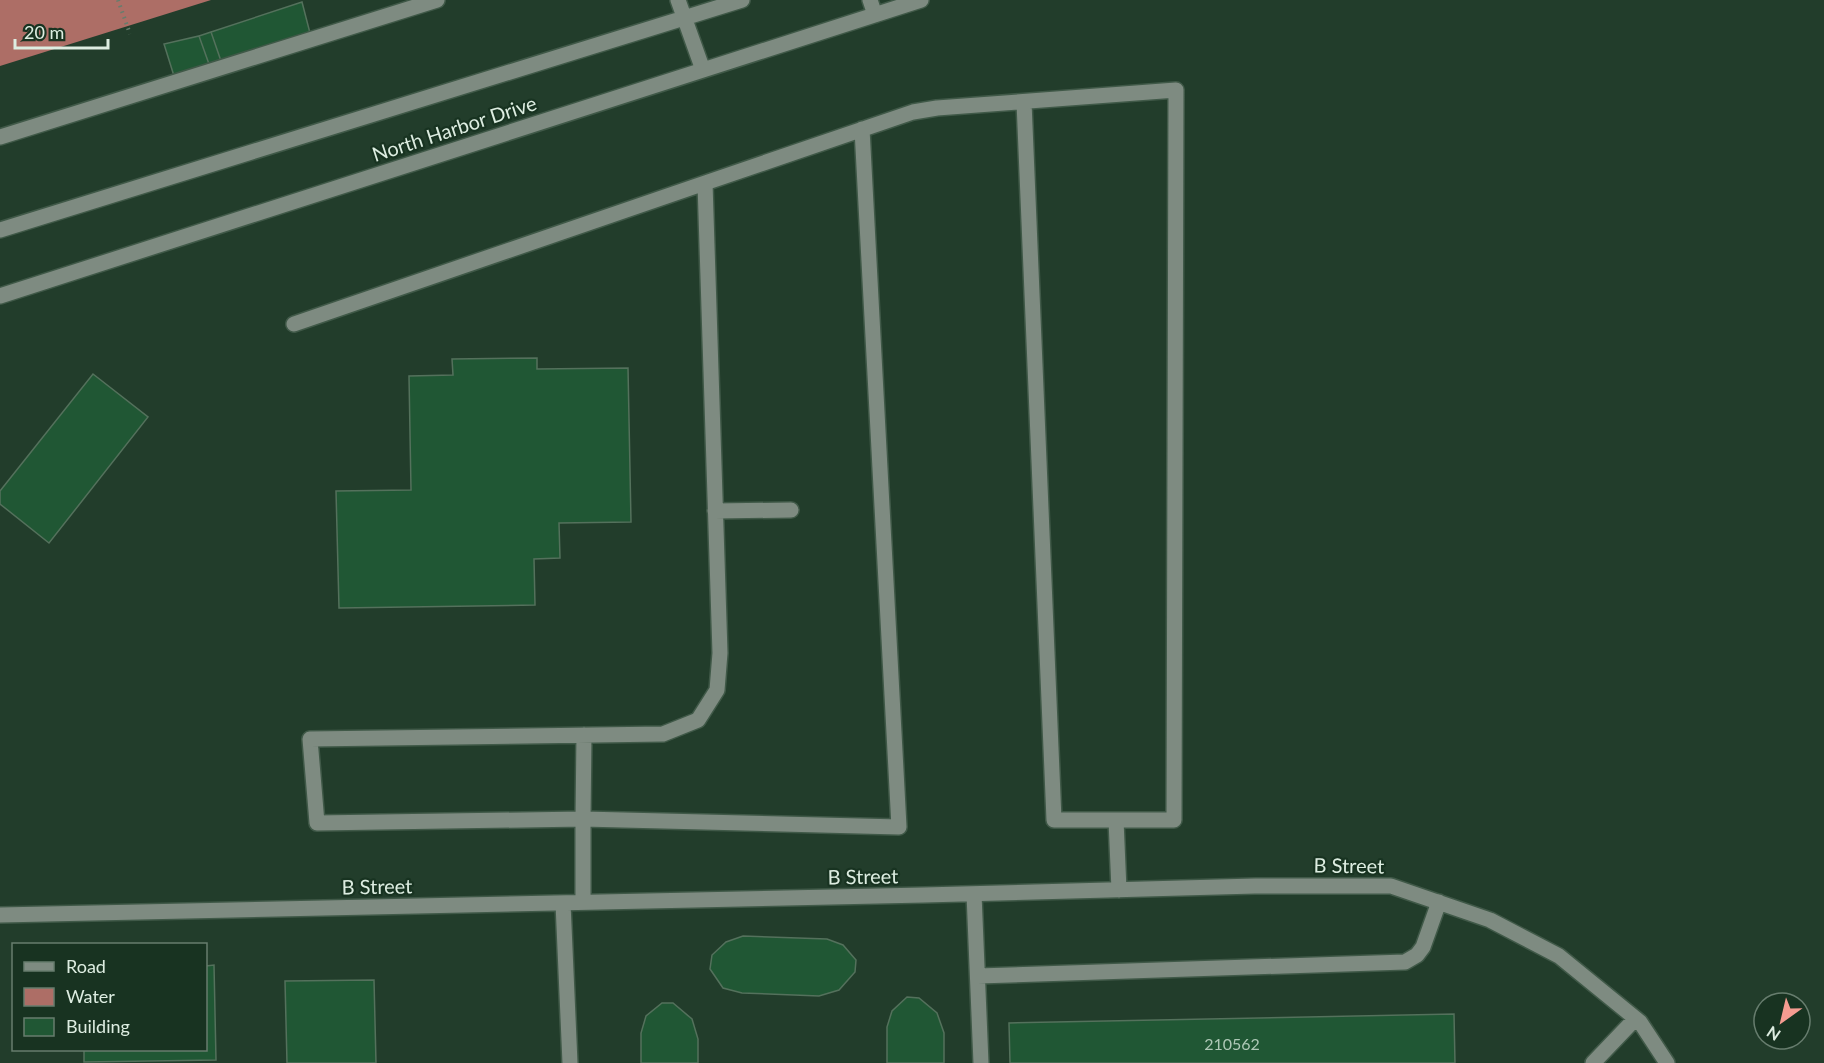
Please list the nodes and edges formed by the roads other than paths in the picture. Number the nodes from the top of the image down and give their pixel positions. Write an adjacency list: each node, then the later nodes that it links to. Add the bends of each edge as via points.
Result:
1 (437, 0): 10 (street)
2 (678, 0): 6 (street)
3 (742, 0): 6 (street)
4 (921, 0): 5 (street, North Harbor Drive)
5 (872, 7): 7 (street, North Harbor Drive)
6 (684, 17): 7 (street); 12 (street)
7 (703, 70): 13 (street, North Harbor Drive)
8 (1024, 102): 9 (street, via 914,112); 19 (street, via 1054,820); 19 (street, via 1176,90 1174,820)
9 (862, 129): 11 (street); 18 (street, via 899,827)
10 (0, 137)
11 (705, 183): 14 (street); 16 (street)
12 (0, 230)
13 (0, 296)
14 (294, 324)
15 (790, 510): 16 (street)
16 (715, 511): 17 (street, via 720,653 717,690 698,720 663,734)
17 (584, 735): 18 (street); 18 (street, via 310,739 317,823)
18 (583, 819): 24 (street)
19 (1116, 820): 20 (street)
20 (1119, 890): 21 (street, B Street); 22 (street, B Street, via 1391,886)
21 (974, 894): 24 (street, B Street); 26 (street)
22 (1438, 902): 26 (street, via 1423,947 1418,956 1405,962); 27 (street, B Street, via 1490,920 1559,956)
23 (563, 903): 24 (street, B Street); 25 (street, B Street); 28 (street)
24 (583, 903)
25 (0, 915)
26 (978, 976): 29 (street)
27 (1635, 1019): 30 (street); 31 (street, B Street)
28 (570, 1063)
29 (981, 1063)
30 (1593, 1063)
31 (1667, 1063)

